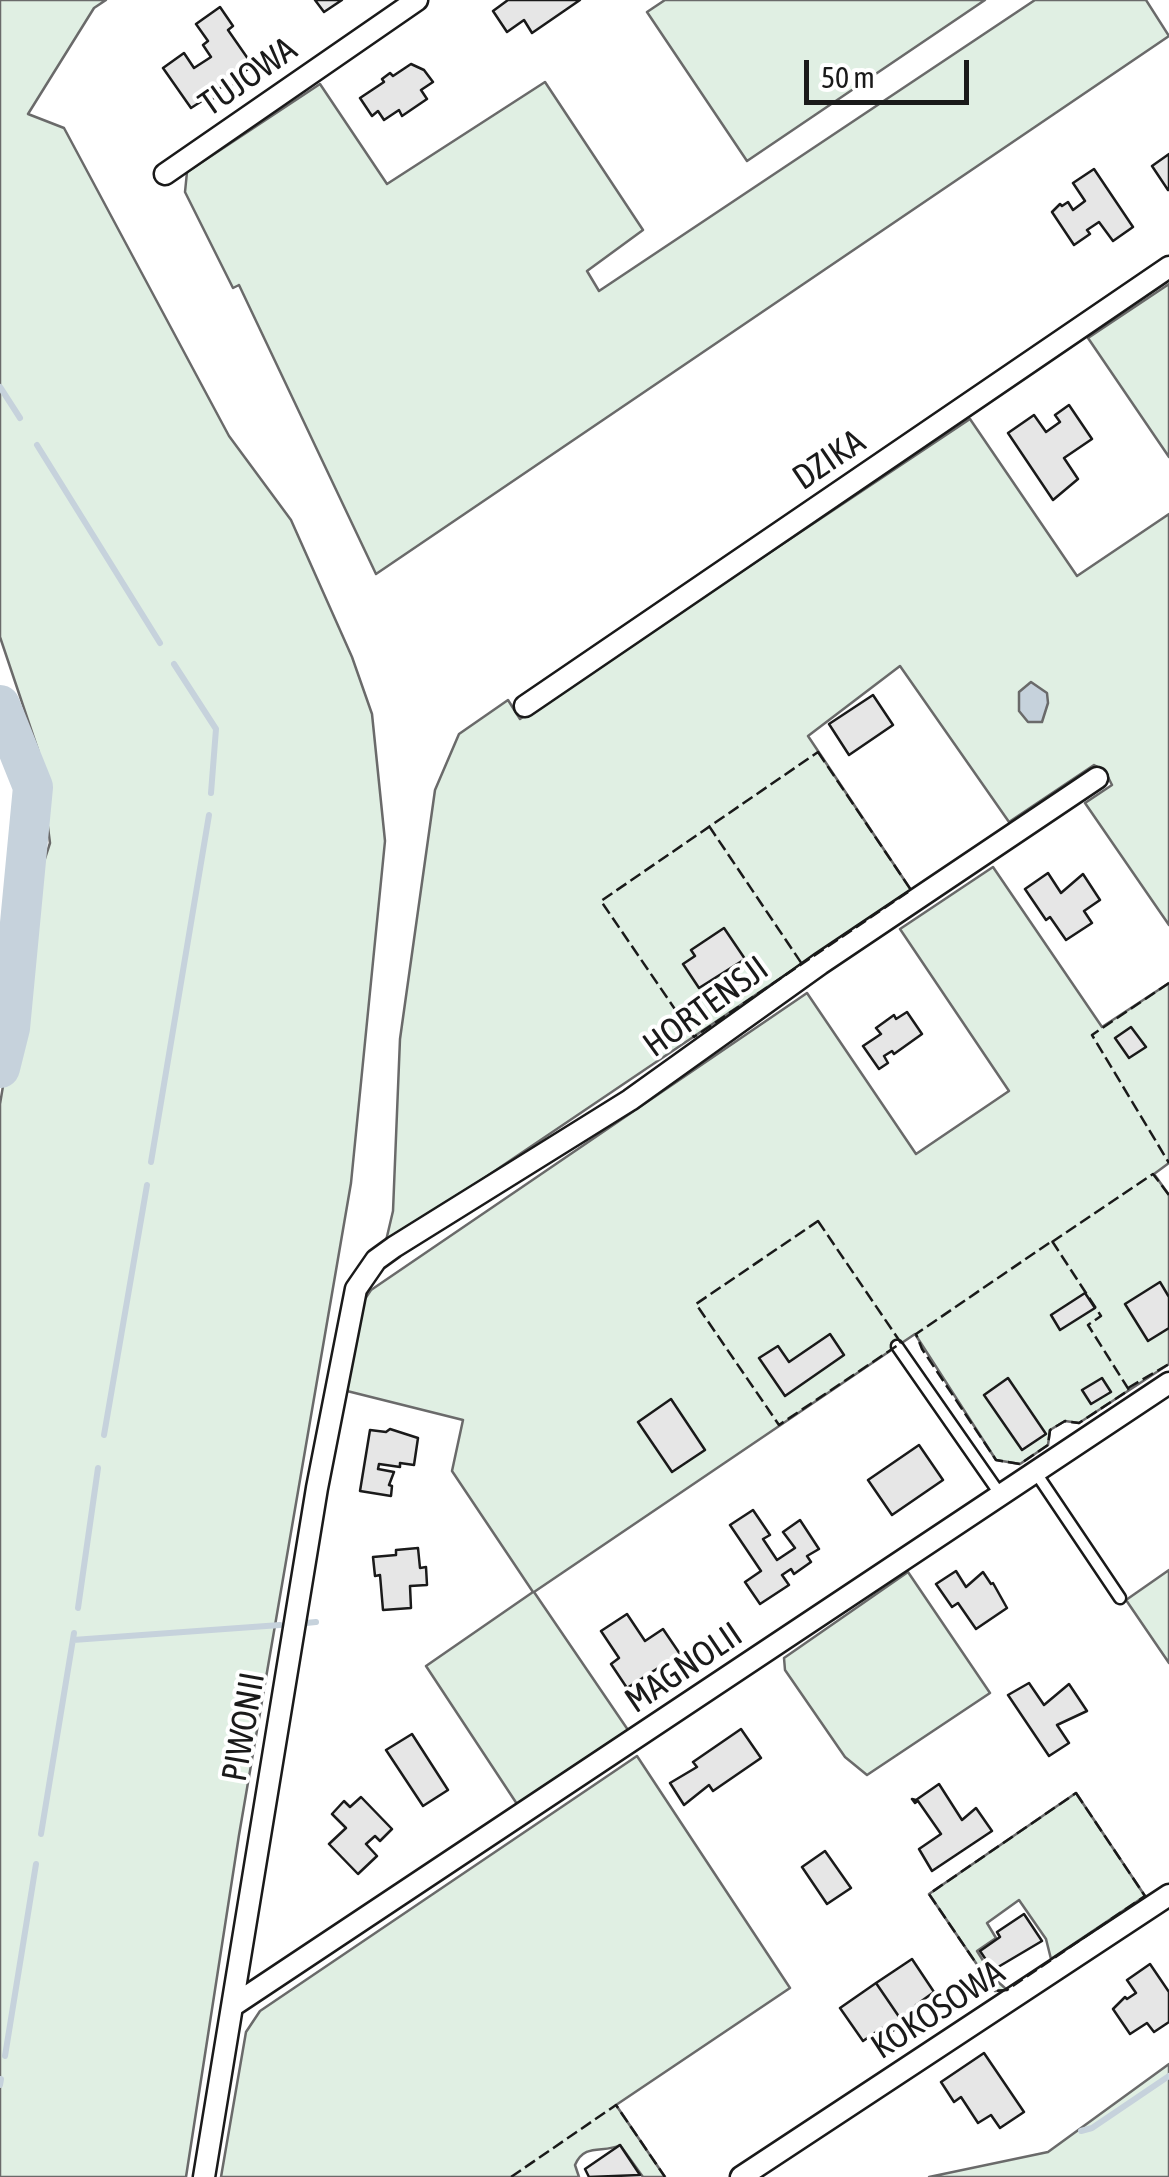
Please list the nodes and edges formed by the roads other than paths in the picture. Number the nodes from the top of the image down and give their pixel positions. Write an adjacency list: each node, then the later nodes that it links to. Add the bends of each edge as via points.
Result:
1 (417, 0): 2 (street, TUJOWA)
2 (166, 174)
3 (1169, 267): 4 (street, DZIKA)
4 (525, 706)
5 (1097, 778): 6 (street, HORTENSJI, via 630,1100 394,1247)
6 (356, 1289): 13 (street, PIWONII)
7 (897, 1346): 10 (lane)
8 (1169, 1383): 9 (street, MAGNOLII)
9 (1036, 1473): 10 (street, MAGNOLII); 11 (lane)
10 (1000, 1494): 13 (street, MAGNOLII)
11 (1120, 1598)
12 (1169, 1894): 15 (street, KOKOSOWA)
13 (234, 2004): 14 (street, PIWONII)
14 (204, 2177)
15 (741, 2177)

